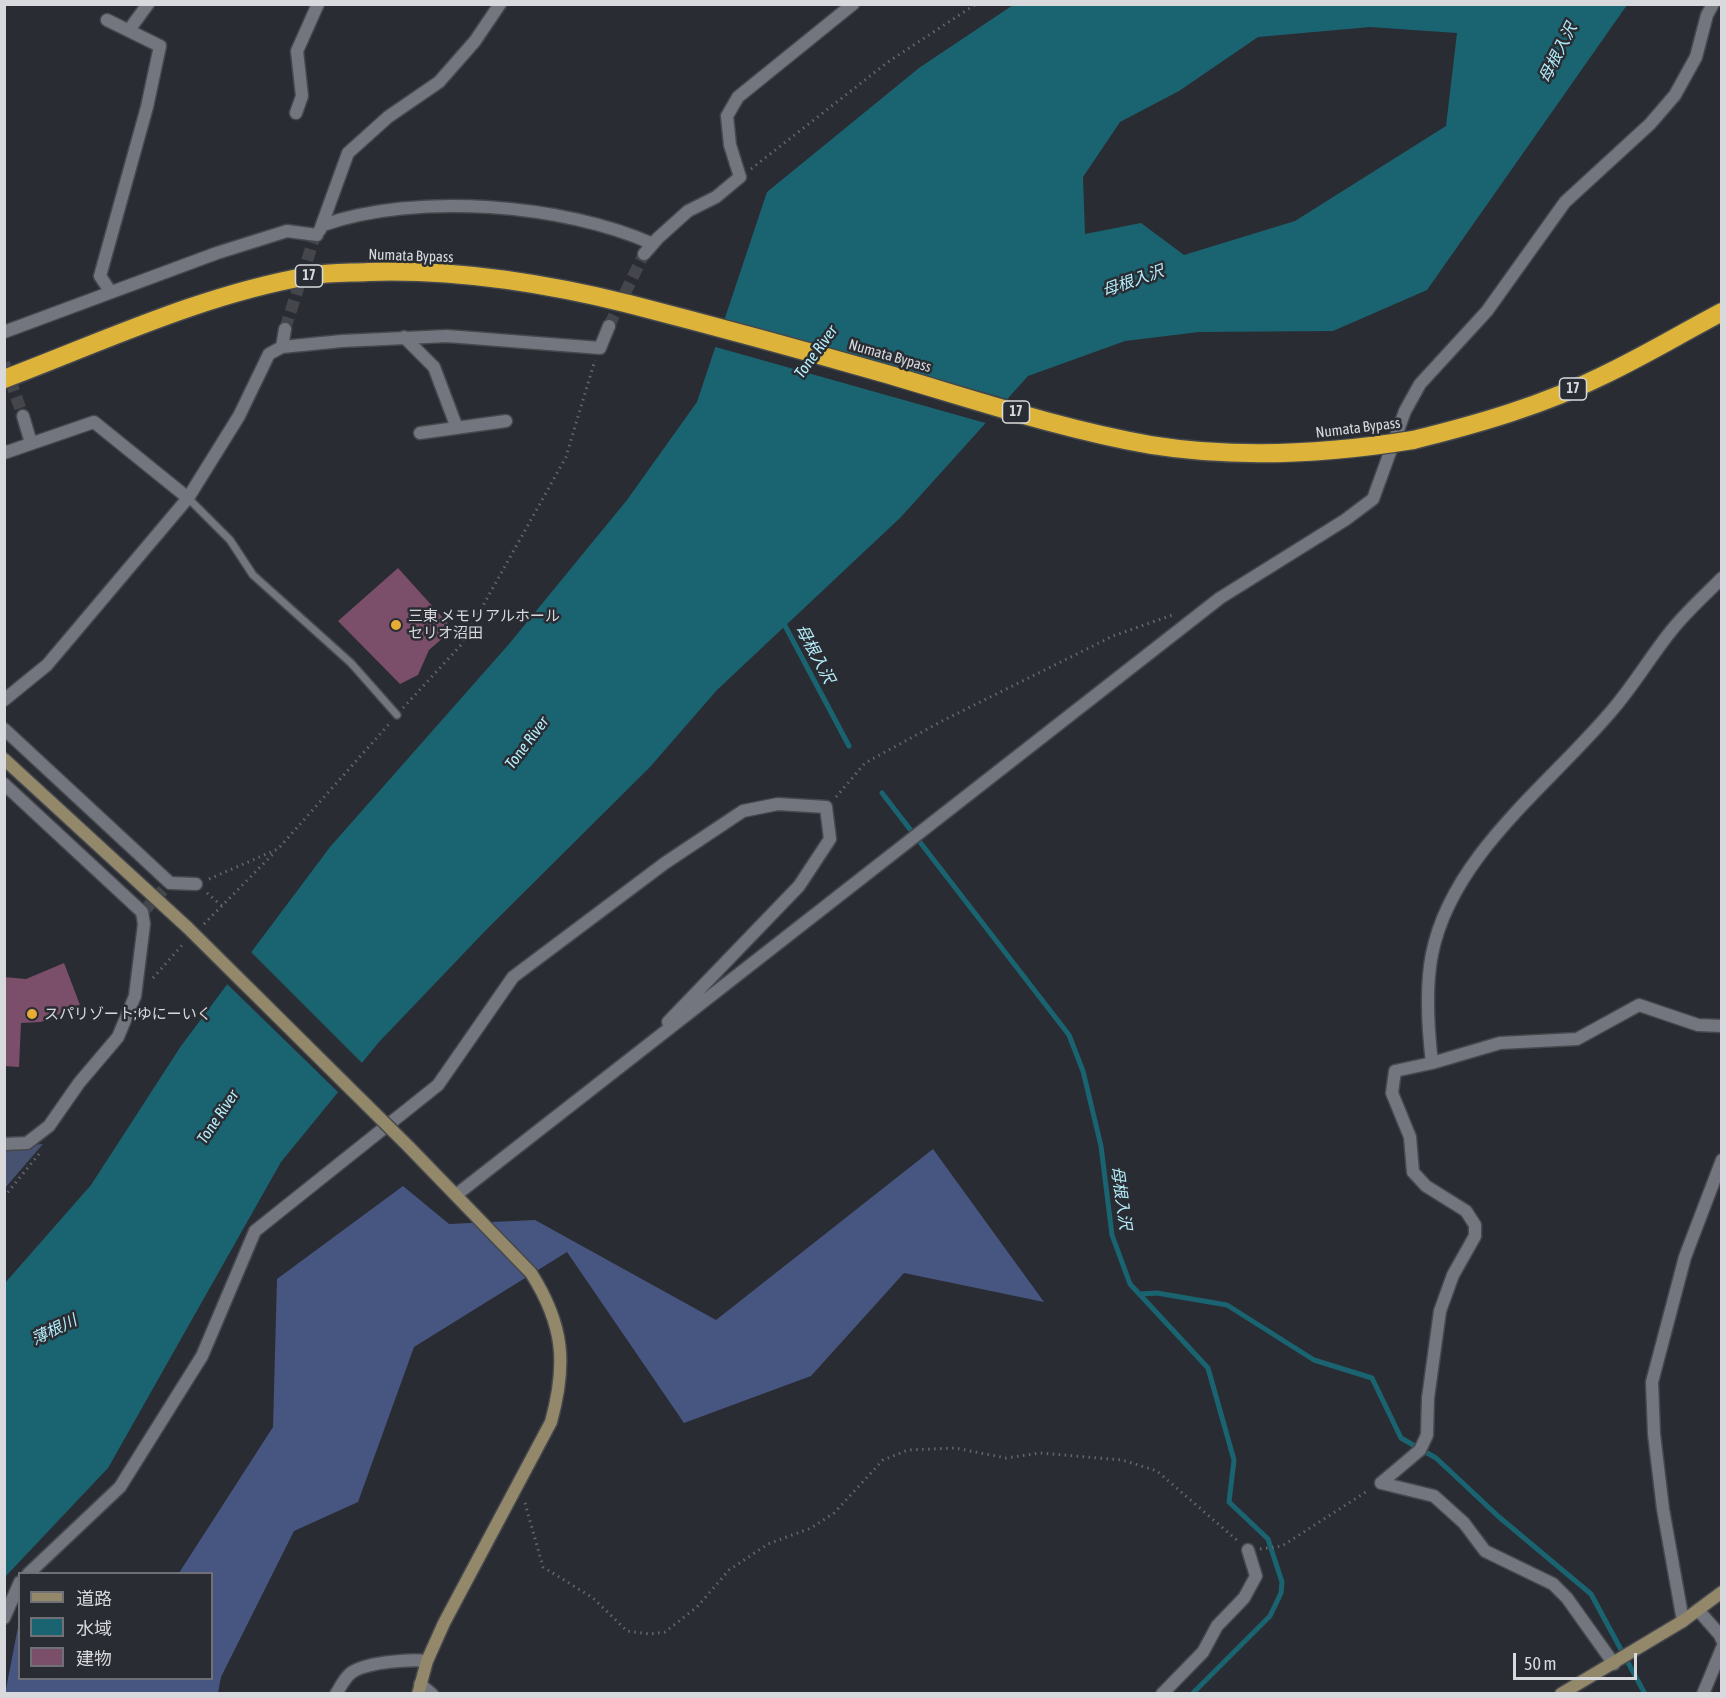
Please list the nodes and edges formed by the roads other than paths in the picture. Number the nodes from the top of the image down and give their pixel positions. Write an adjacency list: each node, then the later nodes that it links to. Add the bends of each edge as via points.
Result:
1 (148, 4): 7 (street)
2 (318, 4): 8 (street, via 297,51 302,96)
3 (500, 4): 9 (street, via 475,41 439,82 388,117 348,153)
4 (853, 4): 10 (street, via 738,97 727,116 730,145 740,177 716,197 688,211)
5 (1713, 4): 35 (street, via 1696,57 1675,95 1650,124 1565,202 1487,311 1420,384 1405,411 1373,499 1220,598)
6 (107, 20): 7 (street)
7 (129, 30): 12 (street, via 160,46 100,276)
8 (296, 113)
9 (318, 233): 10 (street, via 349,216 414,208 476,207 544,212 631,234); 12 (street, via 287,231)
10 (653, 244): 11 (street)
11 (644, 254)
12 (111, 291): 16 (street)
13 (1722, 312): 19 (highway, Numata Bypass / 17, bridge, via 1603,376 1490,420 1359,449 1276,453 1152,445 1059,424 629,304 536,284 426,272 312,275 229,295)
14 (609, 326): 17 (street, via 600,348 447,336)
15 (285, 330): 18 (street)
16 (4, 332)
17 (404, 337): 18 (street); 22 (street, via 434,367)
18 (282, 347): 26 (street, via 269,354 239,416)
19 (4, 379)
20 (23, 416): 24 (street)
21 (506, 421): 22 (street)
22 (457, 428): 23 (street)
23 (420, 433)
24 (31, 443): 25 (street); 26 (street, via 94,422)
25 (4, 453)
26 (188, 498): 28 (street, via 47,665); 29 (lane, via 230,540 253,575 351,663)
27 (1722, 578): 36 (street, via 1672,630 1614,708 1490,844 1461,882 1443,917 1432,955 1428,1029)
28 (4, 700)
29 (397, 715)
30 (4, 729): 33 (street, via 167,887)
31 (4, 759): 39 (street, bridge, via 188,928)
32 (4, 784): 37 (street, via 142,912 144,924 135,996 118,1037 49,1126 27,1143)
33 (196, 884)
34 (1722, 1026): 36 (street, via 1698,1025 1639,1005 1577,1039 1500,1043)
35 (644, 1048): 39 (street); 41 (street, via 799,886 830,840 826,807 778,804 743,811 665,863 513,977 432,1090 255,1230 202,1356 120,1487)
36 (1432, 1064): 50 (street, via 1395,1071 1392,1093 1410,1137 1413,1172 1426,1186 1466,1210 1475,1225 1475,1236 1453,1275 1440,1311 1427,1435 1420,1450 1381,1483 1434,1496 1464,1523 1485,1551 1553,1584)
37 (4, 1144)
38 (1722, 1160): 46 (street, via 1686,1257 1652,1382 1663,1509)
39 (456, 1195): 49 (street, via 531,1273 545,1296 555,1322 561,1386 551,1422)
40 (1248, 1550): 54 (street, via 1256,1576 1244,1598 1217,1626 1203,1652)
41 (30, 1572)
42 (18, 1586): 45 (street)
43 (1722, 1592): 44 (street)
44 (1698, 1610): 46 (street); 47 (street)
45 (4, 1618)
46 (1683, 1621): 50 (street)
47 (1722, 1640)
48 (1722, 1648): 56 (street)
49 (427, 1661): 51 (street); 52 (street, via 408,1659 354,1671)
50 (1614, 1664): 55 (street)
51 (419, 1689): 53 (street)
52 (336, 1694)
53 (432, 1694)
54 (1162, 1694)
55 (1561, 1694)
56 (1704, 1694)

